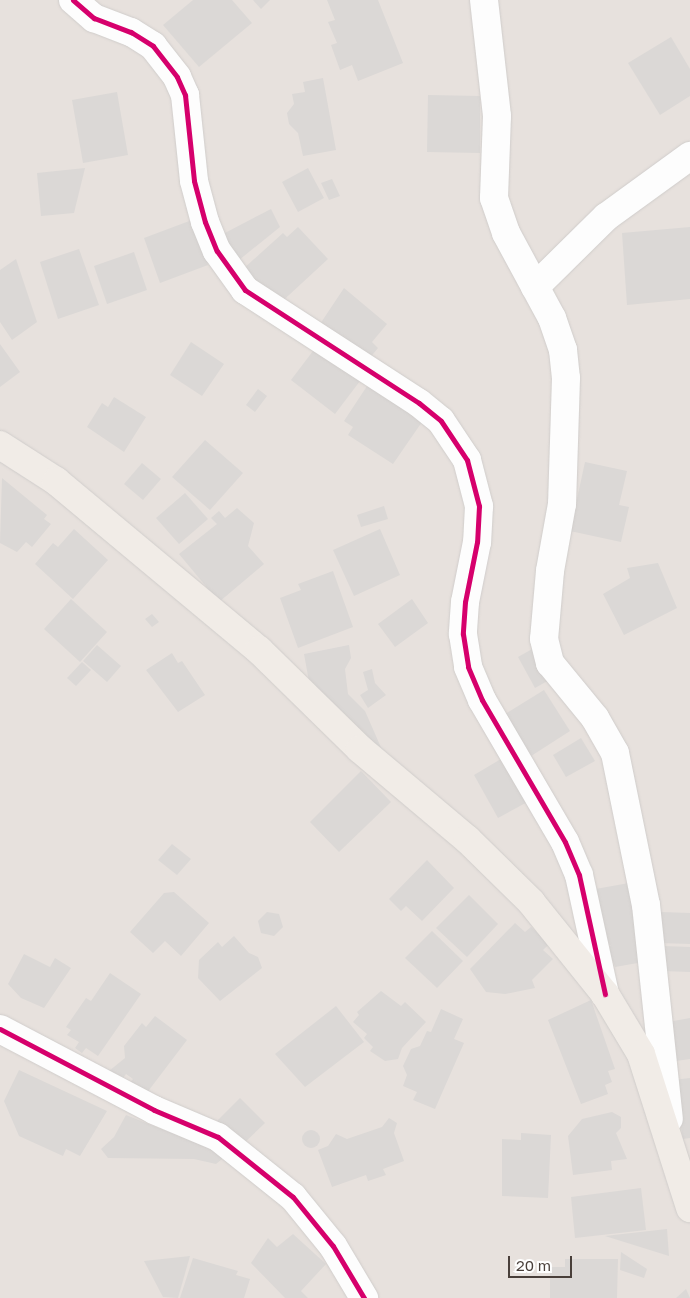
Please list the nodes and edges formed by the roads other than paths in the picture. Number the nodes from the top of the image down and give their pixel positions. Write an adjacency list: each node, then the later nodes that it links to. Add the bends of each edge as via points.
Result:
1 (74, 0): 6 (street, via 94,18 131,32 153,46 177,77 185,95 194,181 205,222 218,251 245,290 419,403 441,420 467,460 478,506 477,542 465,602 468,667 482,700 565,842 579,875)
2 (484, 0): 4 (street, via 497,116 494,198 503,225)
3 (690, 156): 4 (street, via 606,217)
4 (535, 287): 8 (street, via 563,350 567,414 562,504 550,571 544,640 550,663 594,718 616,753 646,905)
5 (0, 445): 6 (main road, via 56,480 259,650 360,749 467,839 531,902)
6 (605, 994): 8 (main road, via 641,1054)
7 (0, 1029): 10 (street, via 154,1110 218,1137 293,1197 333,1246)
8 (672, 1143): 9 (main road)
9 (690, 1208)
10 (364, 1298)

